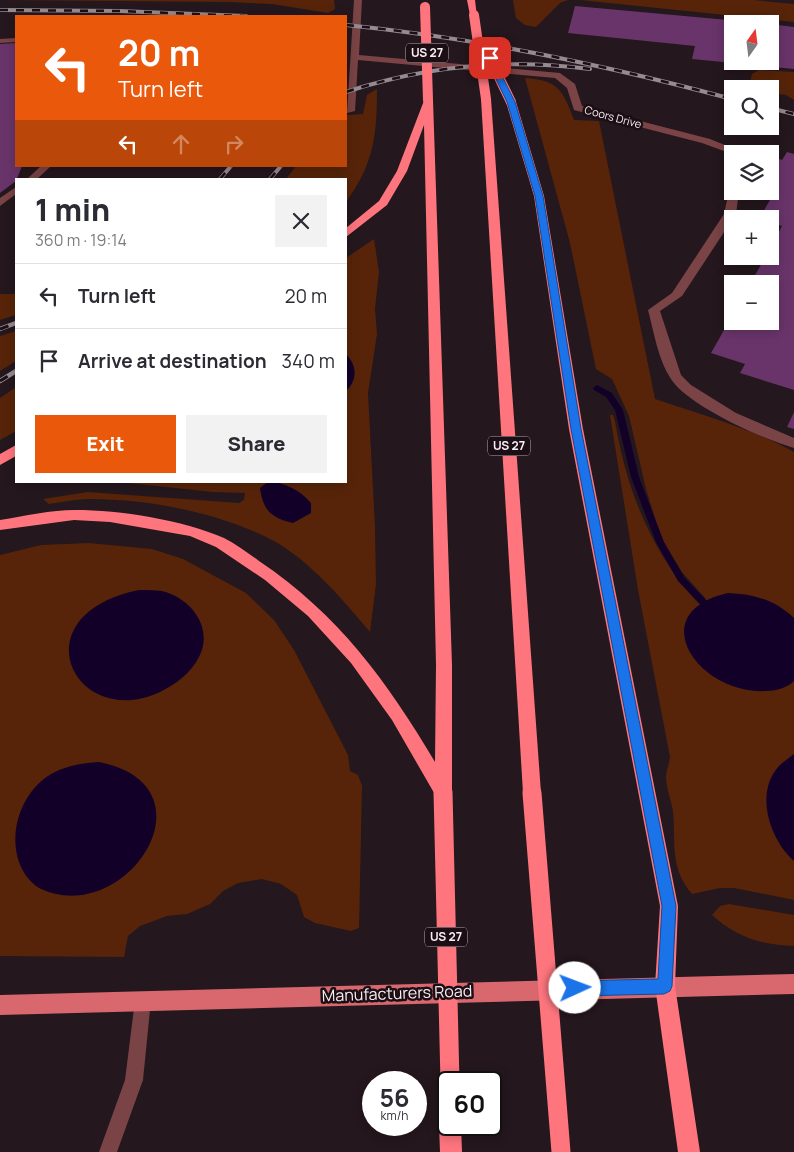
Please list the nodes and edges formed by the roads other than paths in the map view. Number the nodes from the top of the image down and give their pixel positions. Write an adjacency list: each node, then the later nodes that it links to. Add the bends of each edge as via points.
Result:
1 (358, 0): 7 (street)
2 (471, 0): 4 (highway, US 27, bridge)
3 (425, 3): 8 (highway, US 27, bridge)
4 (476, 28): 23 (highway, bridge, via 511,102 539,196 578,439 669,906); 30 (highway, US 27, bridge, via 486,99 532,793)
5 (15, 40): 6 (lane)
6 (0, 41)
7 (353, 57): 9 (street); 10 (street, Coors Drive, via 558,75 572,84 577,108)
8 (428, 100): 16 (highway, via 402,171 383,203); 21 (highway, US 27, via 444,665)
9 (350, 111)
10 (724, 148)
11 (45, 167): 12 (lane)
12 (32, 178)
13 (15, 191): 15 (lane)
14 (732, 200): 17 (street, via 730,214 676,296 654,310 676,378 712,406)
15 (0, 203)
16 (347, 233)
17 (794, 443)
18 (15, 451): 19 (highway)
19 (0, 460)
20 (0, 525): 21 (highway, via 74,515 110,517 192,531 221,543 270,576 314,612 358,658 398,716)
21 (443, 792): 26 (highway, US 27, bridge)
22 (794, 984): 23 (main road, Manufacturers Road)
23 (664, 986): 24 (main road, Manufacturers Road); 31 (highway)
24 (144, 1000): 25 (main road, Manufacturers Road); 28 (lane, via 134,1080)
25 (0, 1005)
26 (450, 1071)
27 (450, 1136): 29 (highway)
28 (108, 1152)
29 (451, 1152)
30 (561, 1152)
31 (689, 1152)

